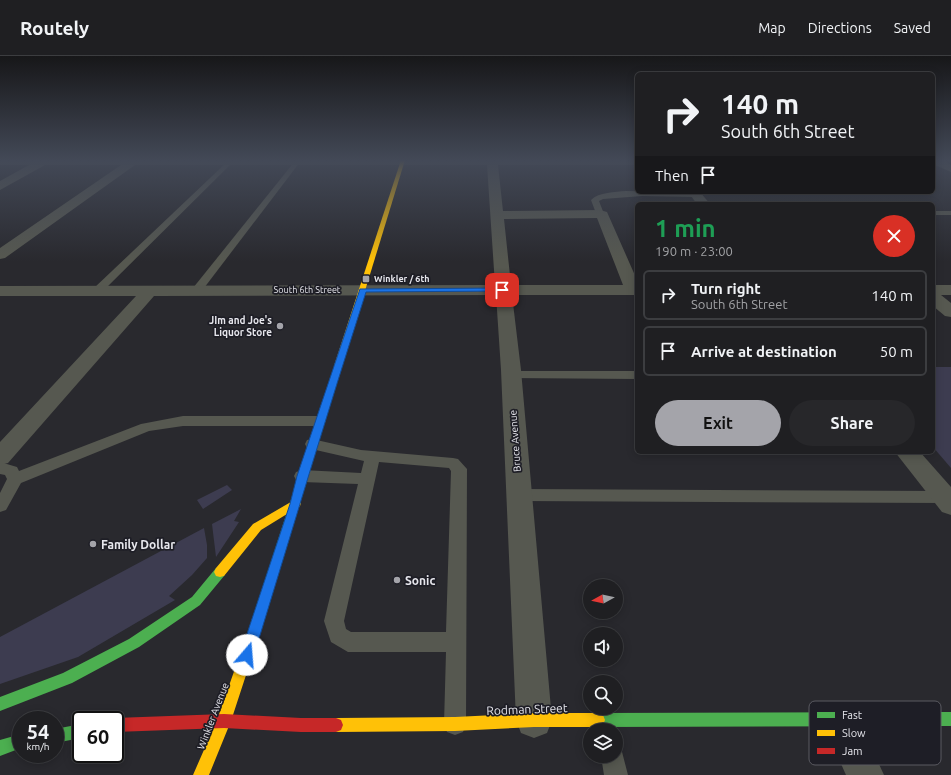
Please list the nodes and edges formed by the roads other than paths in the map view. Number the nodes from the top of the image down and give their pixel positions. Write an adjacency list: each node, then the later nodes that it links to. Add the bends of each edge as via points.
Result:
1 (89, 194): 11 (street)
2 (197, 194): 19 (lane)
3 (272, 194): 12 (lane)
4 (392, 194): 13 (main road, Winkler Avenue)
5 (494, 194): 10 (street, Bruce Avenue)
6 (698, 197): 9 (lane, via 602,196 595,200)
7 (935, 213): 8 (lane)
8 (951, 213)
9 (600, 214): 10 (street); 15 (street)
10 (496, 215): 14 (street, Bruce Avenue)
11 (0, 255)
12 (197, 290): 13 (street, South 6th Street); 20 (street, South 6th Street)
13 (363, 290): 14 (street, South 6th Street); 25 (main road, Winkler Avenue)
14 (502, 290): 15 (street, South 6th Street); 23 (street, Bruce Avenue)
15 (635, 290)
16 (935, 290): 17 (street)
17 (951, 290)
18 (0, 291): 19 (street, South 6th Street)
19 (97, 291): 20 (street, South 6th Street)
20 (149, 291): 29 (street)
21 (935, 299): 22 (street)
22 (951, 312)
23 (511, 375): 24 (lane); 34 (street, Bruce Avenue)
24 (635, 375)
25 (319, 421): 26 (main road, Winkler Avenue); 32 (lane, via 183,421 146,427)
26 (312, 444): 28 (lane); 31 (main road, Winkler Avenue)
27 (909, 454): 35 (street)
28 (373, 456): 33 (lane); 38 (lane, via 453,463 459,469)
29 (0, 457)
30 (0, 468): 32 (lane, via 11,471)
31 (302, 476): 33 (lane); 36 (main road, Winkler Avenue)
32 (14, 479): 37 (lane, via 9,493)
33 (367, 479): 38 (lane, via 334,621 338,635 348,642)
34 (519, 495): 35 (lane); 42 (street, Bruce Avenue)
35 (948, 501)
36 (296, 504): 39 (main road, via 257,527 196,601 140,639 67,678); 44 (main road, Winkler Avenue)
37 (0, 506)
38 (457, 642): 46 (lane)
39 (0, 704)
40 (941, 718): 41 (main road, Rodman Street)
41 (951, 718)
42 (534, 720): 45 (main road, Rodman Street); 46 (main road, Rodman Street)
43 (809, 720): 48 (main road, Rodman Street)
44 (224, 721): 46 (main road, Rodman Street); 47 (main road, Rodman Street); 53 (main road, Winkler Avenue)
45 (583, 723)
46 (455, 724)
47 (124, 725)
48 (623, 725)
49 (12, 744): 50 (main road)
50 (0, 748)
51 (614, 763): 54 (lane)
52 (860, 765): 55 (street)
53 (201, 775)
54 (616, 775)
55 (865, 775)

